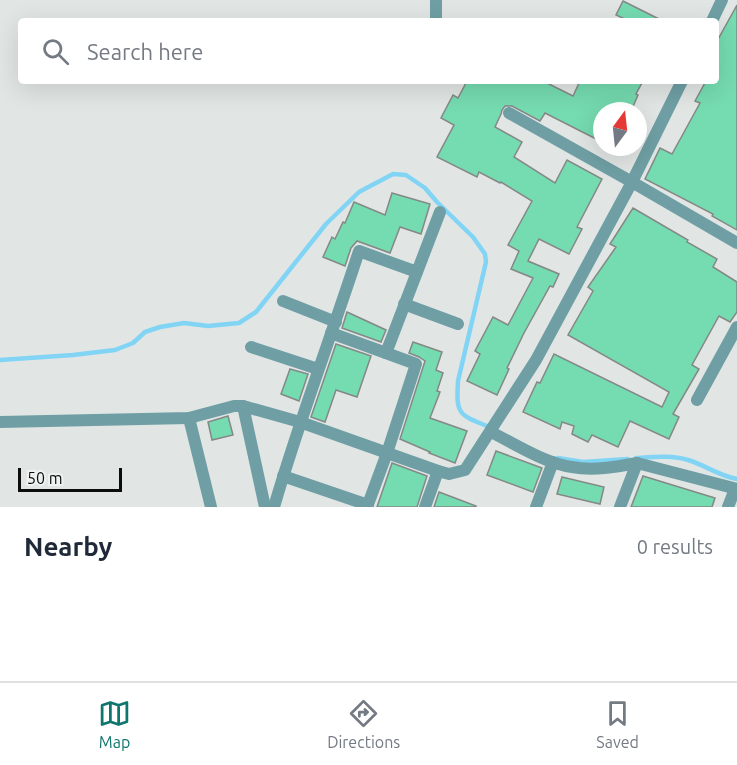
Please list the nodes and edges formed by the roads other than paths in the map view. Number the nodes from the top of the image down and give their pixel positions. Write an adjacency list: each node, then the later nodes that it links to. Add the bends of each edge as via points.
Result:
1 (435, 0): 3 (street)
2 (722, 0): 4 (street)
3 (436, 18)
4 (713, 18)
5 (681, 84): 7 (street)
6 (509, 112): 7 (street)
7 (632, 182): 9 (street); 24 (street, via 536,360)
8 (440, 212): 10 (street)
9 (737, 243)
10 (417, 272): 12 (street); 15 (street, via 359,251)
11 (283, 301): 15 (street)
12 (404, 304): 13 (street); 17 (street)
13 (458, 324)
14 (737, 327): 19 (street)
15 (333, 328): 17 (street); 18 (street)
16 (251, 347): 18 (street)
17 (386, 353): 25 (street, via 416,364)
18 (318, 369): 23 (street)
19 (697, 400)
20 (243, 406): 21 (street); 23 (street); 33 (street)
21 (189, 418): 22 (street); 32 (street)
22 (0, 422)
23 (300, 422): 25 (street); 29 (street)
24 (491, 432): 26 (street); 28 (street, via 465,470 449,474)
25 (387, 453): 28 (street); 31 (street)
26 (553, 462): 27 (street, via 589,469); 36 (street)
27 (637, 463): 30 (street); 37 (street)
28 (438, 471): 35 (street)
29 (283, 476): 31 (street); 34 (street)
30 (736, 489): 38 (street)
31 (367, 506)
32 (211, 507)
33 (266, 507)
34 (274, 507)
35 (425, 507)
36 (536, 507)
37 (620, 507)
38 (728, 507)

